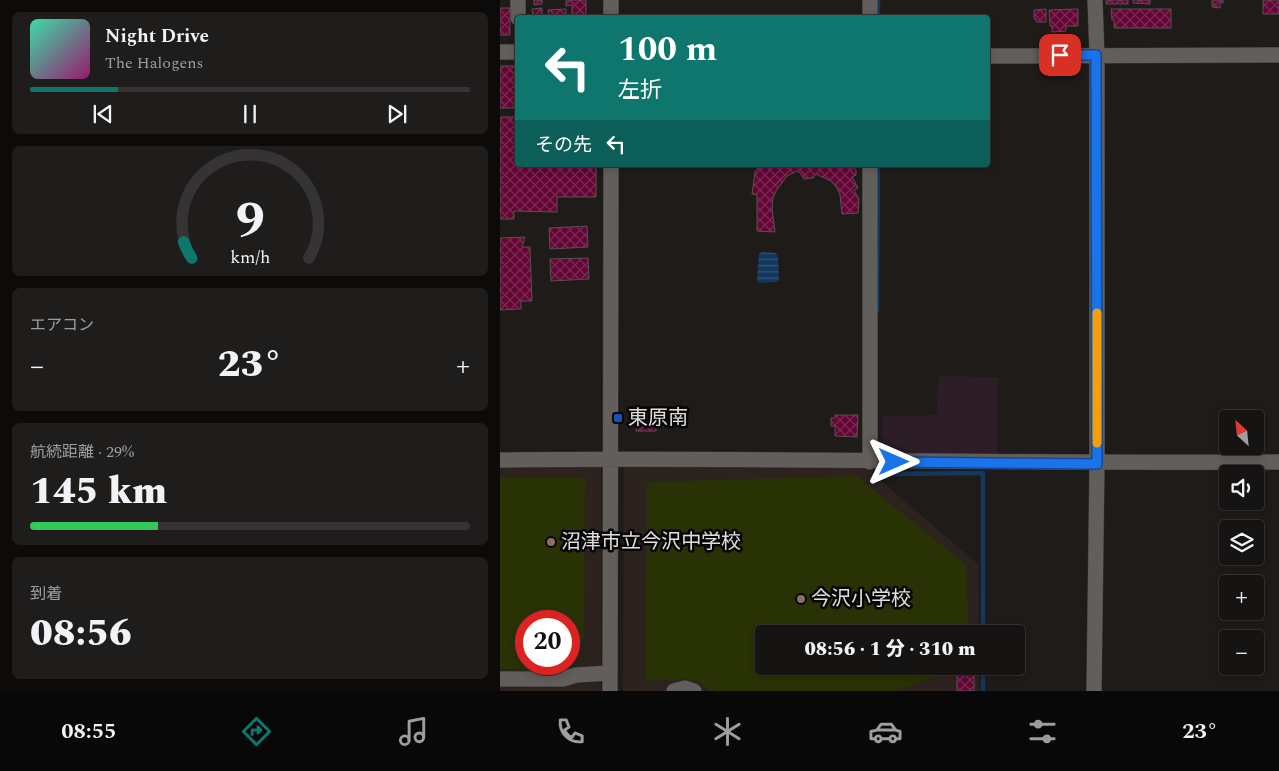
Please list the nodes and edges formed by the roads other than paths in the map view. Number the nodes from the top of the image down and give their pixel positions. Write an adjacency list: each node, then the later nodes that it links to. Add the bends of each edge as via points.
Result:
1 (518, 0): 5 (street)
2 (611, 0): 6 (street)
3 (870, 0): 7 (street)
4 (1095, 0): 11 (street)
5 (518, 15)
6 (611, 15)
7 (870, 15)
8 (500, 52): 9 (street)
9 (515, 52)
10 (1279, 54): 11 (street)
11 (1096, 55): 12 (street); 19 (street)
12 (990, 56)
13 (611, 167): 15 (street)
14 (870, 167): 17 (street)
15 (611, 459): 16 (street); 17 (street); 20 (street)
16 (500, 460)
17 (870, 462): 19 (street)
18 (1279, 462): 19 (street)
19 (1097, 464): 25 (street)
20 (610, 673): 21 (street, via 563,678); 22 (street)
21 (500, 678)
22 (610, 691)
23 (674, 691): 24 (street, via 685,688)
24 (694, 691)
25 (1094, 691)

